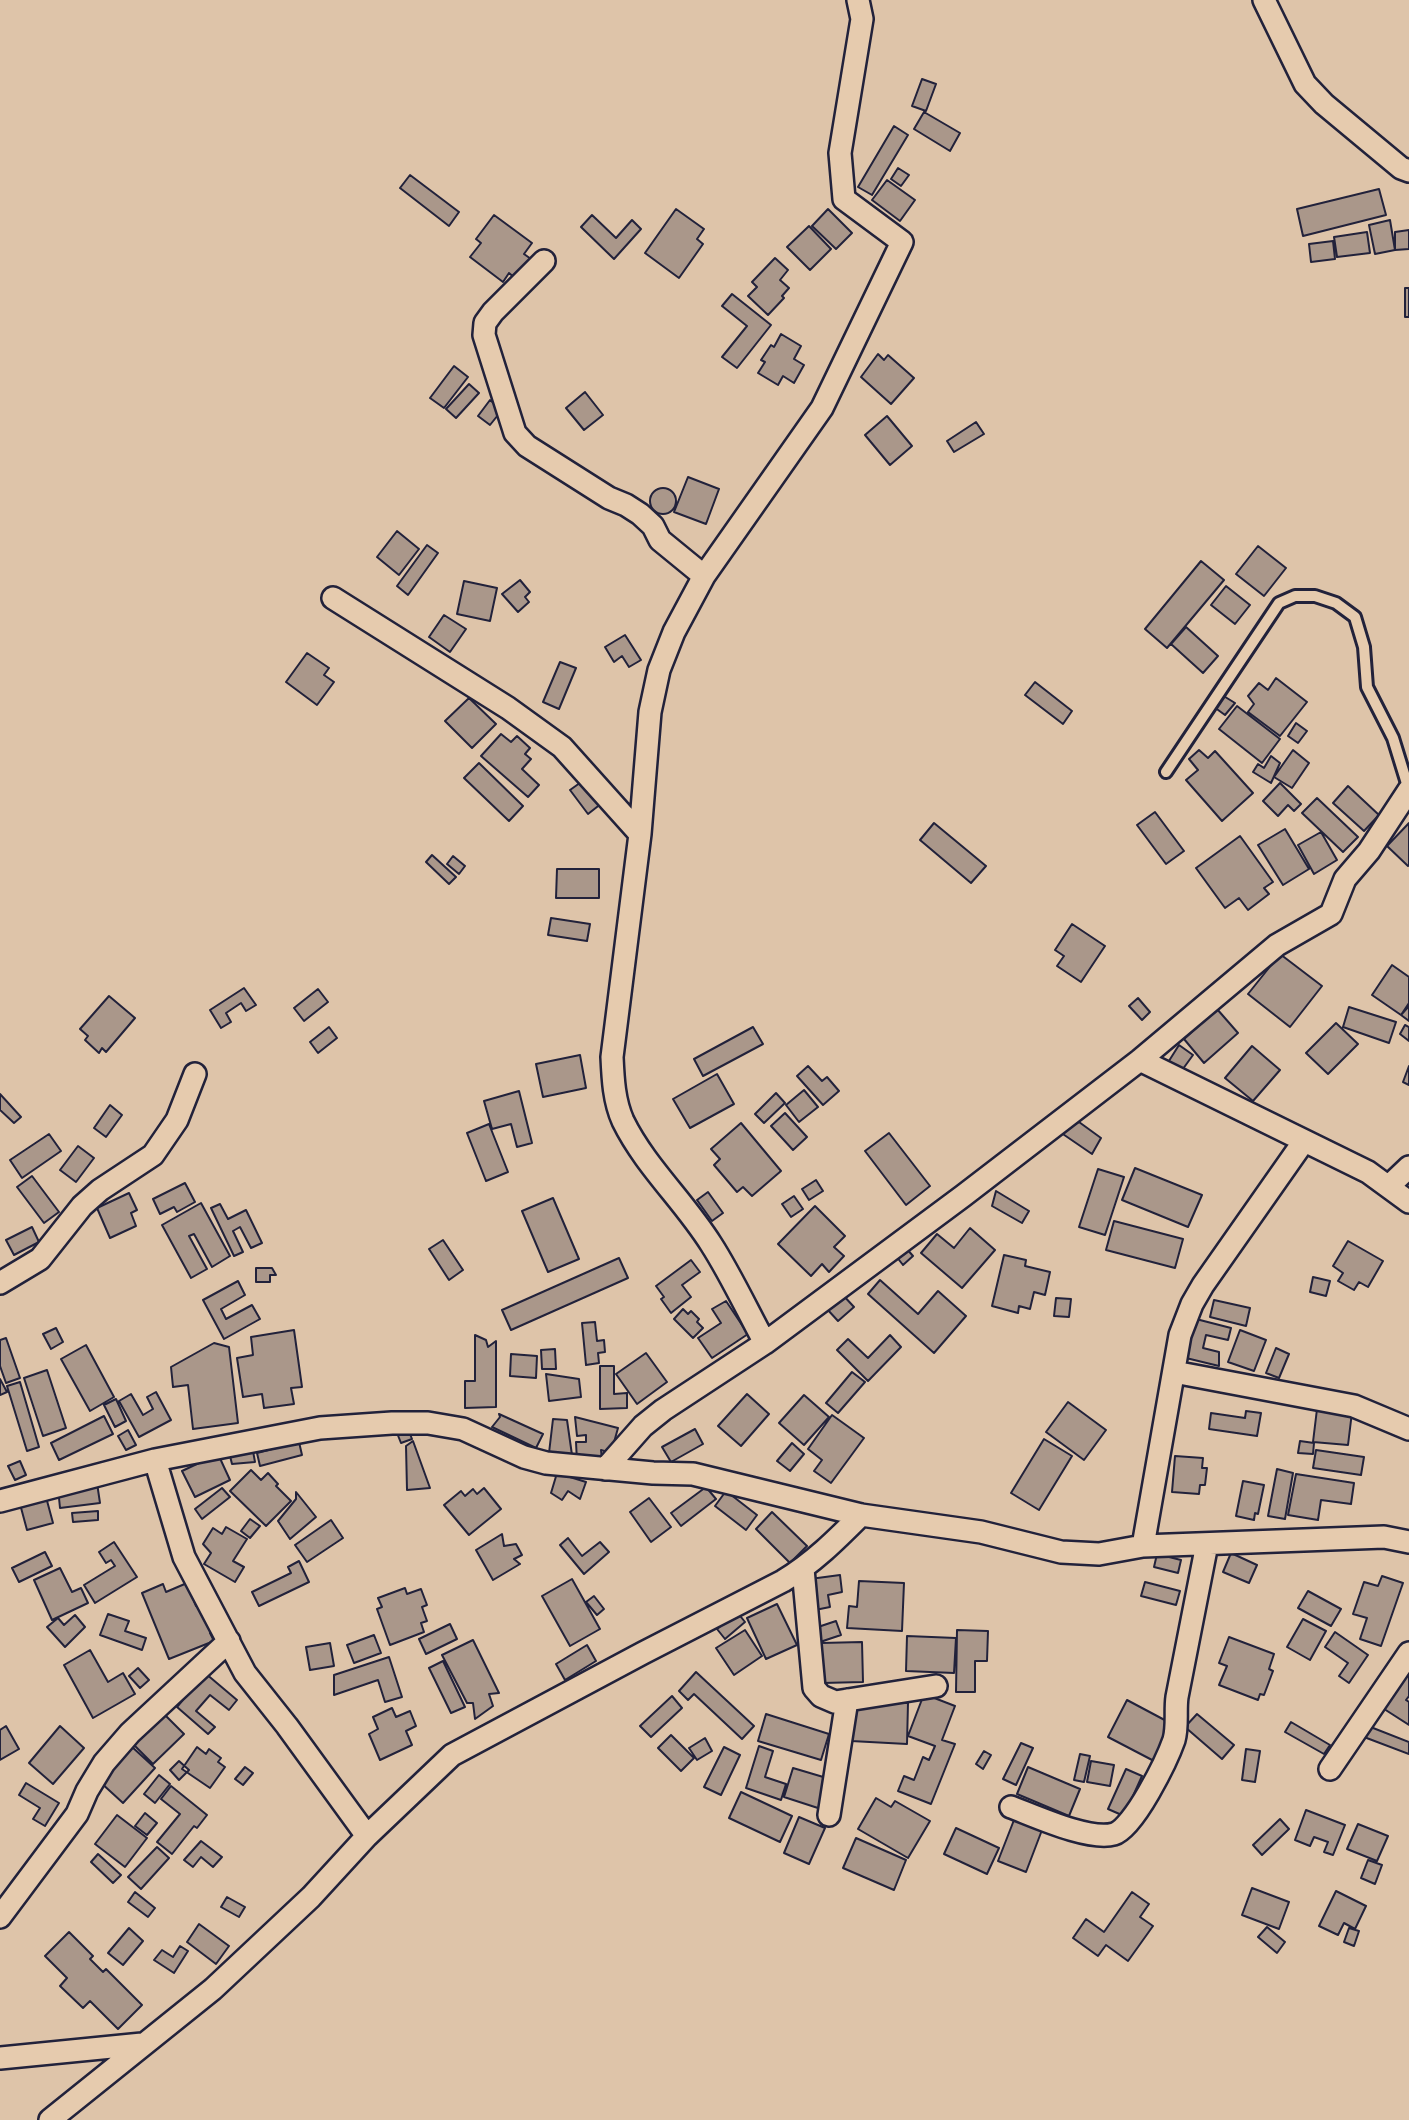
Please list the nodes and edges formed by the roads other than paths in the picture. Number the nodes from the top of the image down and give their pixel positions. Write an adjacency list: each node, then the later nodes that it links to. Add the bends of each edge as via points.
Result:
1 (858, 0): 5 (street, via 862,19 840,153 844,199 902,242 821,408)
2 (1264, 0): 3 (street, via 1304,84)
3 (1409, 171)
4 (544, 261): 5 (street, via 485,323 484,335 515,433 527,446 640,514 660,540)
5 (704, 576): 9 (street, via 659,670 650,712)
6 (333, 598): 9 (street, via 562,747)
7 (1166, 772): 8 (lane, via 1279,603 1295,596 1315,596 1336,603 1355,617 1364,647 1367,687 1393,738)
8 (1409, 790): 10 (street, via 1345,879 1331,914 1277,944)
9 (639, 834): 17 (street, via 612,1057 613,1086 632,1137 712,1245)
10 (1140, 1060): 12 (street); 17 (street)
11 (195, 1074): 16 (street, via 177,1120 153,1155 82,1206 40,1259)
12 (1304, 1141): 14 (street); 18 (street, via 1192,1304 1180,1335)
13 (1409, 1167): 14 (street)
14 (1389, 1186): 15 (street)
15 (1409, 1202)
16 (0, 1283)
17 (765, 1343): 21 (street, via 663,1410)
18 (1174, 1372): 19 (street, via 1354,1405); 26 (street)
19 (1409, 1429)
20 (155, 1460): 21 (street, via 320,1428 428,1423 463,1429 546,1463); 22 (street); 28 (street, via 184,1557)
21 (605, 1469): 23 (street, via 693,1474)
22 (0, 1501)
23 (861, 1515): 26 (street, via 981,1532 1061,1552 1099,1554); 27 (street)
24 (1409, 1542): 25 (street, via 1384,1536)
25 (1207, 1544): 26 (street); 33 (street, via 1175,1710 1174,1739 1131,1821 1116,1833 1101,1834 1061,1827)
26 (1143, 1546)
27 (803, 1569): 31 (street, via 814,1688 835,1702); 35 (street, via 452,1755)
28 (229, 1641): 35 (street, via 245,1673); 36 (street, via 104,1763 77,1814)
29 (1409, 1653): 32 (street)
30 (936, 1686): 31 (street)
31 (847, 1700): 34 (street)
32 (1330, 1769)
33 (1011, 1807)
34 (830, 1815)
35 (367, 1836): 37 (street, via 243,1962)
36 (0, 1917)
37 (142, 2044): 38 (street); 39 (street)
38 (0, 2058)
39 (50, 2120)

